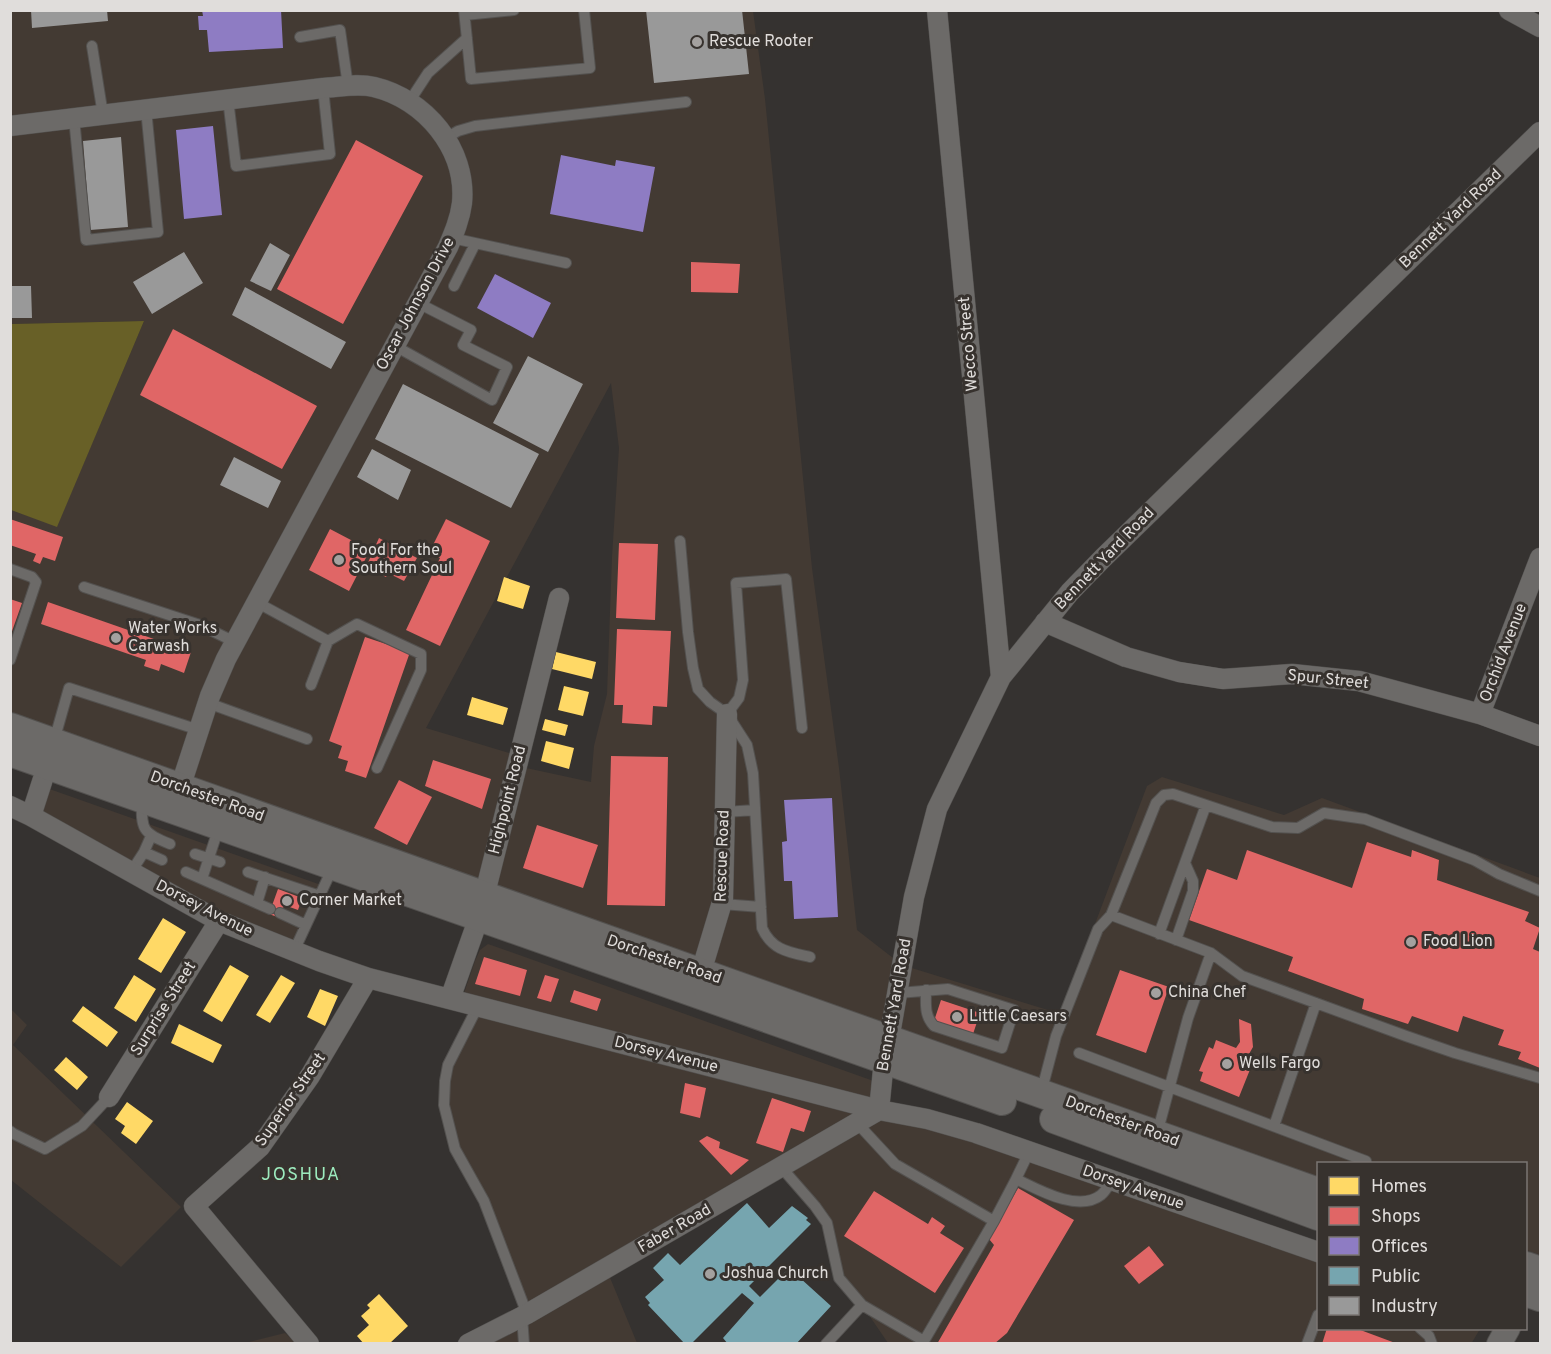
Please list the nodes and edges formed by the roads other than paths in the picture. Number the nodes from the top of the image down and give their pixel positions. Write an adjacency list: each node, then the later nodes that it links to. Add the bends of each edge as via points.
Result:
1 (514, 10): 5 (lane)
2 (584, 10): 8 (lane, via 590,68 471,79)
3 (937, 10): 37 (street, Wecco Street)
4 (1509, 10): 6 (street)
5 (465, 13): 8 (lane)
6 (1540, 27)
7 (300, 37): 10 (lane, via 340,30)
8 (467, 38): 13 (lane, via 428,73)
9 (92, 46): 16 (lane)
10 (348, 86): 11 (street, Oscar Johnson Drive); 13 (street, Oscar Johnson Drive, via 372,87)
11 (323, 88): 12 (street, Oscar Johnson Drive); 12 (lane, via 330,154 236,165)
12 (228, 99): 15 (street, Oscar Johnson Drive)
13 (409, 102): 20 (street, Oscar Johnson Drive, via 421,109)
14 (686, 102): 20 (lane, via 475,126)
15 (146, 109): 16 (street, Oscar Johnson Drive); 17 (lane, via 158,232 86,240)
16 (103, 115): 17 (street, Oscar Johnson Drive)
17 (74, 118): 18 (street, Oscar Johnson Drive)
18 (10, 126)
19 (1540, 132): 33 (street, Bennett Yard Road, via 1103,558)
20 (446, 138): 21 (street, Oscar Johnson Drive, via 458,166 462,190)
21 (452, 238): 22 (lane); 25 (street, Oscar Johnson Drive)
22 (475, 244): 23 (lane); 24 (lane)
23 (566, 263)
24 (454, 286)
25 (418, 303): 26 (street, Oscar Johnson Drive); 26 (lane, via 471,330 463,345 507,367 492,400)
26 (395, 346): 32 (street, Oscar Johnson Drive)
27 (680, 541): 40 (lane, via 698,689)
28 (1540, 558): 41 (street, Orchid Avenue)
29 (10, 569): 36 (lane, via 36,582)
30 (84, 587): 35 (lane, via 200,625)
31 (559, 598): 75 (street, Highpoint Road)
32 (256, 602): 34 (lane); 35 (street, Oscar Johnson Drive)
33 (1045, 622): 37 (street, Bennett Yard Road); 41 (street, Spur Street, via 1125,657 1179,672 1223,679 1292,674 1359,681)
34 (328, 641): 38 (lane); 49 (lane, via 357,624 421,654 421,670)
35 (235, 642): 39 (street, Oscar Johnson Drive)
36 (10, 660)
37 (1000, 677): 88 (street, Bennett Yard Road, via 937,809 914,897)
38 (311, 685)
39 (208, 703): 44 (street, Oscar Johnson Drive); 46 (lane)
40 (727, 714): 43 (lane, via 739,698 743,680 736,583 786,579); 54 (lane, via 747,745); 55 (street, Rescue Road)
41 (1480, 714): 45 (street, Spur Street)
42 (10, 727): 48 (main road, Dorchester Road)
43 (802, 728)
44 (199, 730): 48 (lane, via 69,688); 51 (street, Oscar Johnson Drive)
45 (1540, 736)
46 (307, 739)
47 (10, 752): 48 (main road, Dorchester Road)
48 (51, 753): 50 (main road, Dorchester Road); 51 (main road, Dorchester Road); 56 (street)
49 (377, 768)
50 (142, 799): 51 (main road, Dorchester Road); 58 (lane, via 141,822)
51 (176, 799): 57 (main road, Dorchester Road); 75 (main road, Dorchester Road)
52 (1206, 805): 64 (lane); 71 (lane, via 1272,827 1298,828 1324,813 1365,819 1474,860); 77 (lane, via 1173,794 1164,795 1156,803)
53 (10, 806): 56 (street, Dorsey Avenue)
54 (755, 810): 55 (lane); 76 (lane)
55 (725, 812): 74 (street, Rescue Road)
56 (31, 816): 66 (street, Dorsey Avenue)
57 (219, 827): 63 (lane); 65 (main road, Dorchester Road)
58 (151, 836): 59 (lane); 60 (lane)
59 (170, 844)
60 (144, 852): 62 (lane); 66 (lane)
61 (195, 854): 63 (lane)
62 (162, 860)
63 (214, 860): 70 (lane)
64 (1185, 863): 80 (lane); 81 (lane, via 1193,891)
65 (333, 866): 72 (lane); 75 (main road, Dorchester Road)
66 (131, 872): 78 (street, Dorsey Avenue)
67 (186, 872): 70 (lane)
68 (248, 872): 69 (lane)
69 (265, 878): 72 (lane); 73 (lane)
70 (202, 879): 73 (lane)
71 (1540, 891)
72 (320, 896): 79 (lane)
73 (257, 903): 79 (lane)
74 (722, 904): 76 (lane); 86 (street, Rescue Road)
75 (481, 907): 86 (main road, Dorchester Road); 89 (street, Highpoint Road)
76 (760, 907): 84 (lane, via 767,940)
77 (1111, 915): 80 (lane); 96 (lane, via 1098,929 1056,1036)
78 (219, 921): 82 (street, Dorsey Avenue); 97 (street, Surprise Street)
79 (306, 925): 82 (lane)
80 (1159, 934): 81 (lane)
81 (1176, 940): 83 (lane)
82 (294, 951): 85 (street, Dorsey Avenue)
83 (1211, 953): 90 (lane, via 1242,976); 95 (lane)
84 (810, 957)
85 (368, 978): 89 (street, Dorsey Avenue); 119 (street, Superior Street, via 310,1076 260,1147 194,1206)
86 (698, 983): 92 (main road, Dorchester Road)
87 (926, 990): 87 (lane, via 948,989 1014,1010 1002,1048 934,1026 926,1013); 88 (lane)
88 (898, 993): 92 (street, Bennett Yard Road)
89 (450, 999): 91 (street, Dorsey Avenue)
90 (1316, 1003): 94 (lane, via 1455,1053); 100 (lane)
91 (478, 1006): 98 (street, Dorsey Avenue); 115 (lane, via 448,1065 444,1105 455,1149 484,1201)
92 (887, 1050): 96 (main road, Dorchester Road); 98 (street, Bennett Yard Road); 102 (main road, Dorchester Road)
93 (1080, 1053): 95 (lane)
94 (1540, 1078)
95 (1170, 1087): 100 (lane); 102 (lane)
96 (1041, 1094): 102 (main road, Dorchester Road)
97 (109, 1097): 101 (lane, via 82,1126 45,1149)
98 (879, 1110): 99 (street, Faber Road); 103 (street, Dorsey Avenue, via 937,1122)
99 (857, 1123): 105 (street, Faber Road); 110 (lane, via 895,1164)
100 (1274, 1126): 104 (lane)
101 (10, 1131)
102 (1153, 1144): 108 (main road, Dorchester Road); 109 (main road, Dorchester Road)
103 (1029, 1152): 106 (lane); 107 (street, Dorsey Avenue)
104 (1365, 1162)
105 (781, 1167): 114 (lane, via 826,1223 840,1278); 115 (street, Faber Road)
106 (1016, 1179): 107 (lane, via 1063,1200 1078,1201 1101,1196); 110 (lane)
107 (1112, 1180): 111 (street, Dorsey Avenue)
108 (1317, 1192)
109 (1317, 1216)
110 (994, 1221): 114 (lane, via 924,1341)
111 (1317, 1252)
112 (1527, 1269): 113 (main road)
113 (1534, 1288)
114 (862, 1305): 122 (lane)
115 (524, 1315): 120 (street, Faber Road); 121 (lane)
116 (1317, 1318): 123 (lane)
117 (1421, 1330): 124 (lane)
118 (1507, 1330): 125 (street)
119 (309, 1344)
120 (468, 1344)
121 (524, 1344)
122 (826, 1344)
123 (1307, 1344)
124 (1432, 1344)
125 (1499, 1344)

